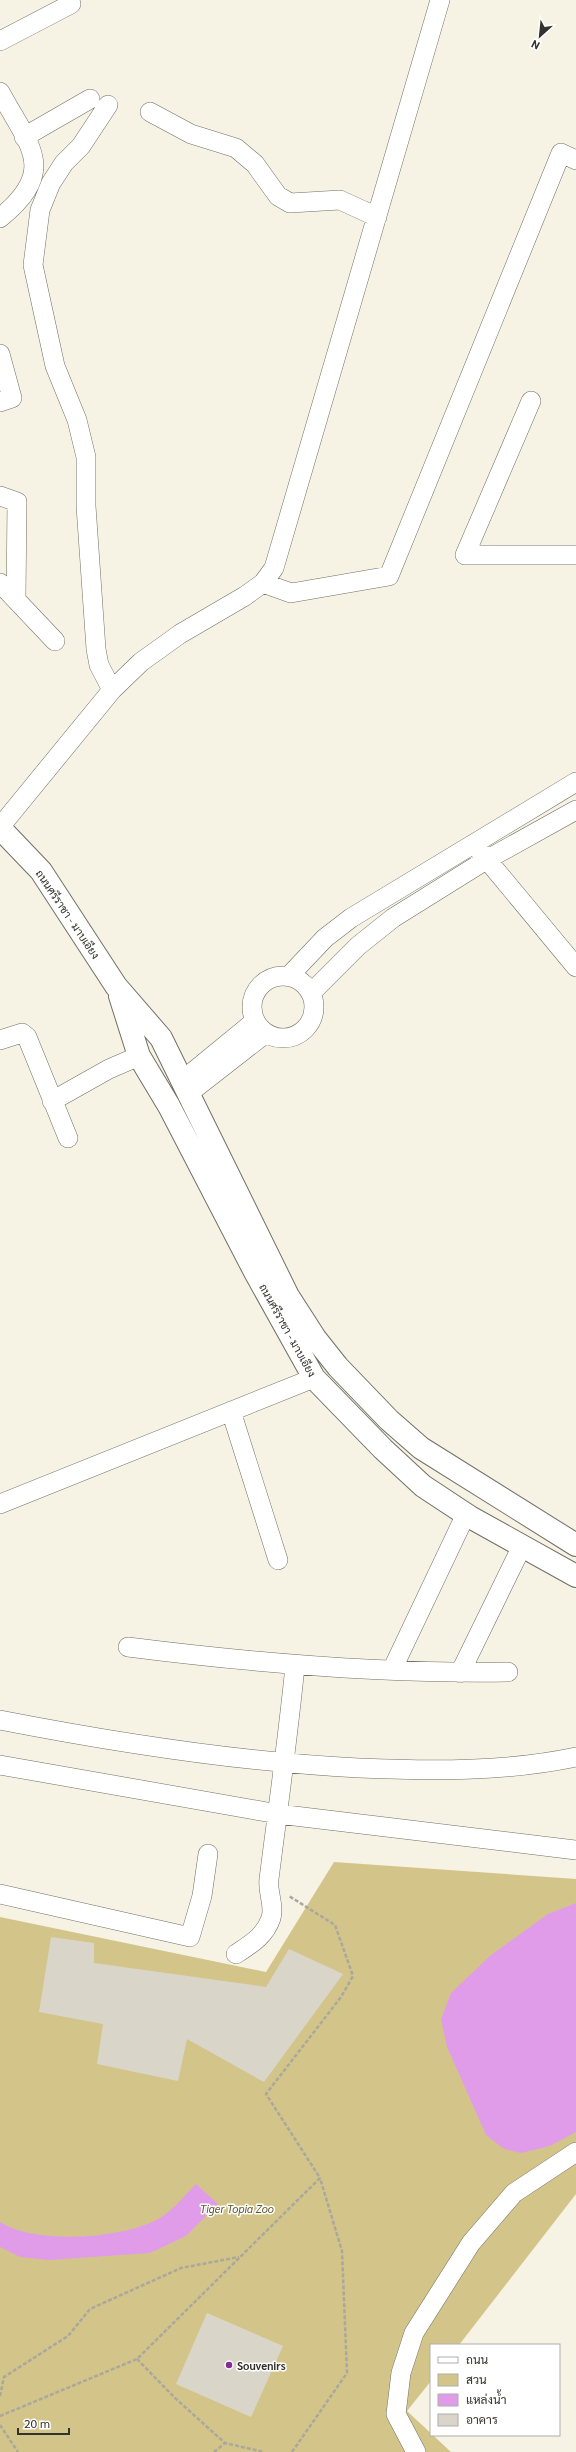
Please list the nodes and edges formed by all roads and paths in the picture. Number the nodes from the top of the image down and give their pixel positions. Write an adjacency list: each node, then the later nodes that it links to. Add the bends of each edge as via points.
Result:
1 (440, 0): 10 (street)
2 (71, 4): 3 (street)
3 (0, 41)
4 (0, 92): 8 (street)
5 (90, 99): 8 (street)
6 (108, 105): 21 (street, via 81,146 64,163 51,182 40,210 33,266 54,366 77,420 86,457 86,506 96,649 99,665)
7 (150, 112): 10 (street, via 191,134 236,148 255,164 278,196 290,203 340,200)
8 (24, 138): 11 (street, via 35,159 33,178 18,203)
9 (576, 160): 18 (street, via 561,153 389,576 291,593)
10 (377, 217): 18 (street, via 274,568)
11 (0, 218)
12 (0, 354): 14 (street, via 12,398)
13 (531, 401): 16 (street, via 465,555)
14 (0, 402)
15 (0, 496): 19 (street, via 16,502)
16 (576, 555)
17 (0, 583): 19 (street)
18 (263, 583): 21 (street, via 180,634 141,662)
19 (16, 599): 20 (street)
20 (55, 641)
21 (112, 690): 24 (street)
22 (574, 788): 25 (street)
23 (576, 810): 26 (street)
24 (0, 827): 31 (main road, ถนนศรีราชา - มาบเอียง, via 41,871)
25 (473, 843): 26 (street); 27 (street)
26 (486, 860): 28 (street, via 393,918); 29 (street)
27 (340, 926): 28 (street); 30 (street)
28 (358, 946): 32 (street)
29 (576, 968)
30 (289, 976): 32 (street, via 299,980); 33 (street, via 269,978 255,992 251,1010)
31 (116, 986): 35 (main road, ถนนศรีราชา - มาบเอียง); 36 (main road, ถนนศรีราชา - มาบเอียง, via 161,1038)
32 (311, 993): 33 (street, via 314,1012 306,1028 289,1038 280,1038)
33 (260, 1027): 36 (street)
34 (0, 1040): 37 (street, via 22,1033 27,1037)
35 (139, 1056): 37 (street); 38 (main road, ถนนศรีราชา - มาบเอียง)
36 (186, 1086): 38 (main road); 45 (main road, ถนนศรีราชา - มาบเอียง, via 288,1296 315,1338 338,1367 389,1420 421,1448)
37 (52, 1100): 39 (street)
38 (165, 1100): 40 (main road, ถนนศรีราชา - มาบเอียง)
39 (68, 1138)
40 (314, 1378): 41 (street); 43 (main road, ถนนศรีราชา - มาบเอียง, via 405,1471)
41 (231, 1411): 42 (street); 46 (street)
42 (0, 1504)
43 (466, 1514): 44 (main road, ถนนศรีราชา - มาบเอียง); 50 (street)
44 (522, 1546): 47 (main road, ถนนศรีราชา - มาบเอียง); 52 (street)
45 (576, 1546)
46 (278, 1560)
47 (576, 1576)
48 (128, 1647): 49 (street)
49 (295, 1666): 50 (street); 55 (street)
50 (392, 1670): 52 (street)
51 (508, 1672): 52 (street)
52 (460, 1673)
53 (0, 1720): 55 (street, via 79,1735)
54 (576, 1757): 55 (street, via 542,1764 426,1771)
55 (286, 1764): 57 (street)
56 (0, 1765): 57 (street)
57 (278, 1814): 58 (street); 60 (street)
58 (576, 1850)
59 (208, 1854): 61 (street, via 202,1896 190,1937)
60 (268, 1884): 62 (street, via 273,1908 270,1919 257,1940); 64 (path, via 335,1925 353,1976 341,1997 266,2094)
61 (0, 1894)
62 (236, 1954)
63 (576, 2152): 75 (street, via 514,2193 471,2243 414,2333 401,2373 396,2414)
64 (320, 2178): 65 (path); 74 (path, via 342,2251 347,2373)
65 (240, 2256): 66 (path); 67 (path, via 181,2268 90,2309 68,2336 4,2377)
66 (137, 2358): 68 (path); 70 (path, via 175,2398)
67 (0, 2396)
68 (0, 2416)
69 (0, 2425): 71 (path)
70 (225, 2443): 72 (path); 73 (path)
71 (18, 2452)
72 (214, 2452)
73 (264, 2452)
74 (292, 2452)
75 (416, 2452)

